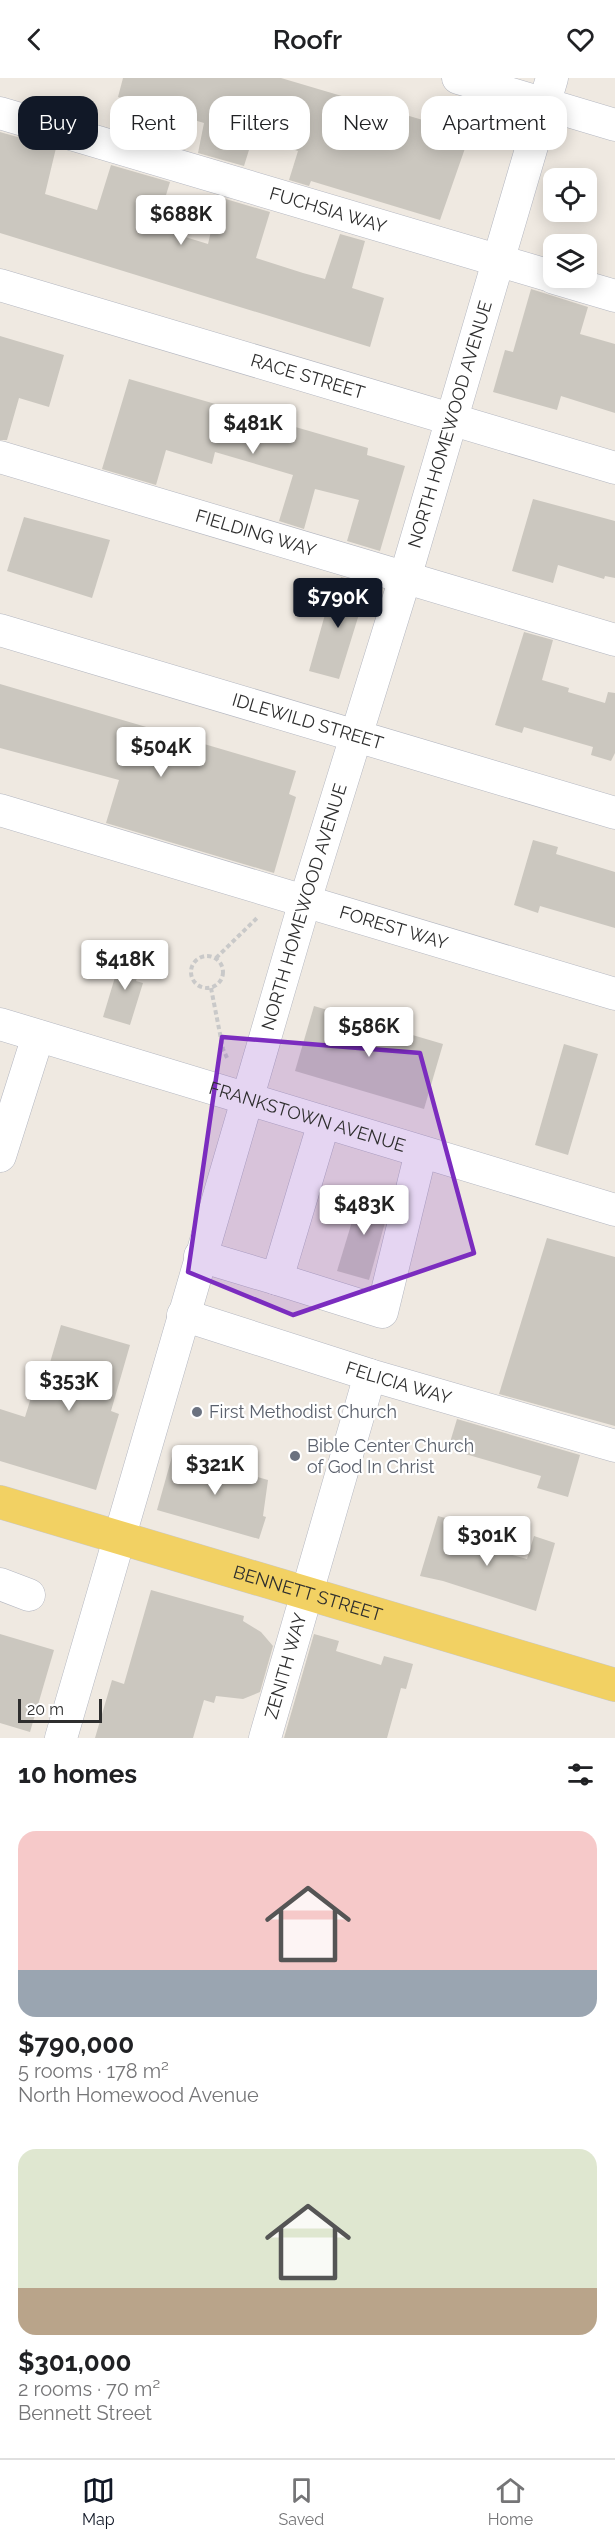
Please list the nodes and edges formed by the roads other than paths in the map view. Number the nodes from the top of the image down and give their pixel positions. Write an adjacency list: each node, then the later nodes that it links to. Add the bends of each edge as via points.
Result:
1 (458, 78): 2 (street)
2 (548, 91): 4 (street); 5 (street, NORTH HOMEWOOD AVENUE)
3 (0, 113): 5 (street, FUCHSIA WAY)
4 (615, 125)
5 (496, 260): 6 (street, FUCHSIA WAY); 10 (street, NORTH HOMEWOOD AVENUE)
6 (543, 274)
7 (0, 285): 10 (street, RACE STREET)
8 (589, 288): 9 (street, FUCHSIA WAY)
9 (615, 296)
10 (451, 419): 12 (street, RACE STREET); 13 (street, NORTH HOMEWOOD AVENUE)
11 (0, 457): 13 (street, FIELDING WAY)
12 (615, 468)
13 (405, 578): 15 (street, FIELDING WAY); 16 (street, NORTH HOMEWOOD AVENUE)
14 (0, 630): 16 (street, IDLEWILD STREET)
15 (615, 640)
16 (355, 735): 18 (street, IDLEWILD STREET); 19 (street, NORTH HOMEWOOD AVENUE)
17 (0, 810): 19 (street, FOREST WAY)
18 (615, 813)
19 (305, 901): 20 (street, FOREST WAY); 23 (street, NORTH HOMEWOOD AVENUE)
20 (615, 994)
21 (0, 1024): 22 (street, FRANKSTOWN AVENUE)
22 (38, 1036): 23 (street, FRANKSTOWN AVENUE); 26 (street)
23 (247, 1100): 24 (street, FRANKSTOWN AVENUE); 28 (street, NORTH HOMEWOOD AVENUE)
24 (324, 1122): 25 (street, FRANKSTOWN AVENUE); 29 (street)
25 (421, 1152): 27 (street, FRANKSTOWN AVENUE); 29 (street, via 382,1312)
26 (0, 1156)
27 (615, 1210)
28 (200, 1256): 29 (street); 30 (street, NORTH HOMEWOOD AVENUE)
29 (288, 1283)
30 (183, 1316): 31 (street, FELICIA WAY); 34 (street, NORTH HOMEWOOD AVENUE)
31 (370, 1376): 32 (street, FELICIA WAY); 36 (street, ZENITH WAY)
32 (615, 1446)
33 (0, 1502): 34 (main road, BENNETT STREET)
34 (120, 1536): 36 (main road, BENNETT STREET); 39 (street, NORTH HOMEWOOD AVENUE)
35 (0, 1584): 37 (street)
36 (306, 1593): 38 (main road, BENNETT STREET); 40 (street, ZENITH WAY)
37 (29, 1595)
38 (615, 1684)
39 (61, 1738)
40 (266, 1738)

